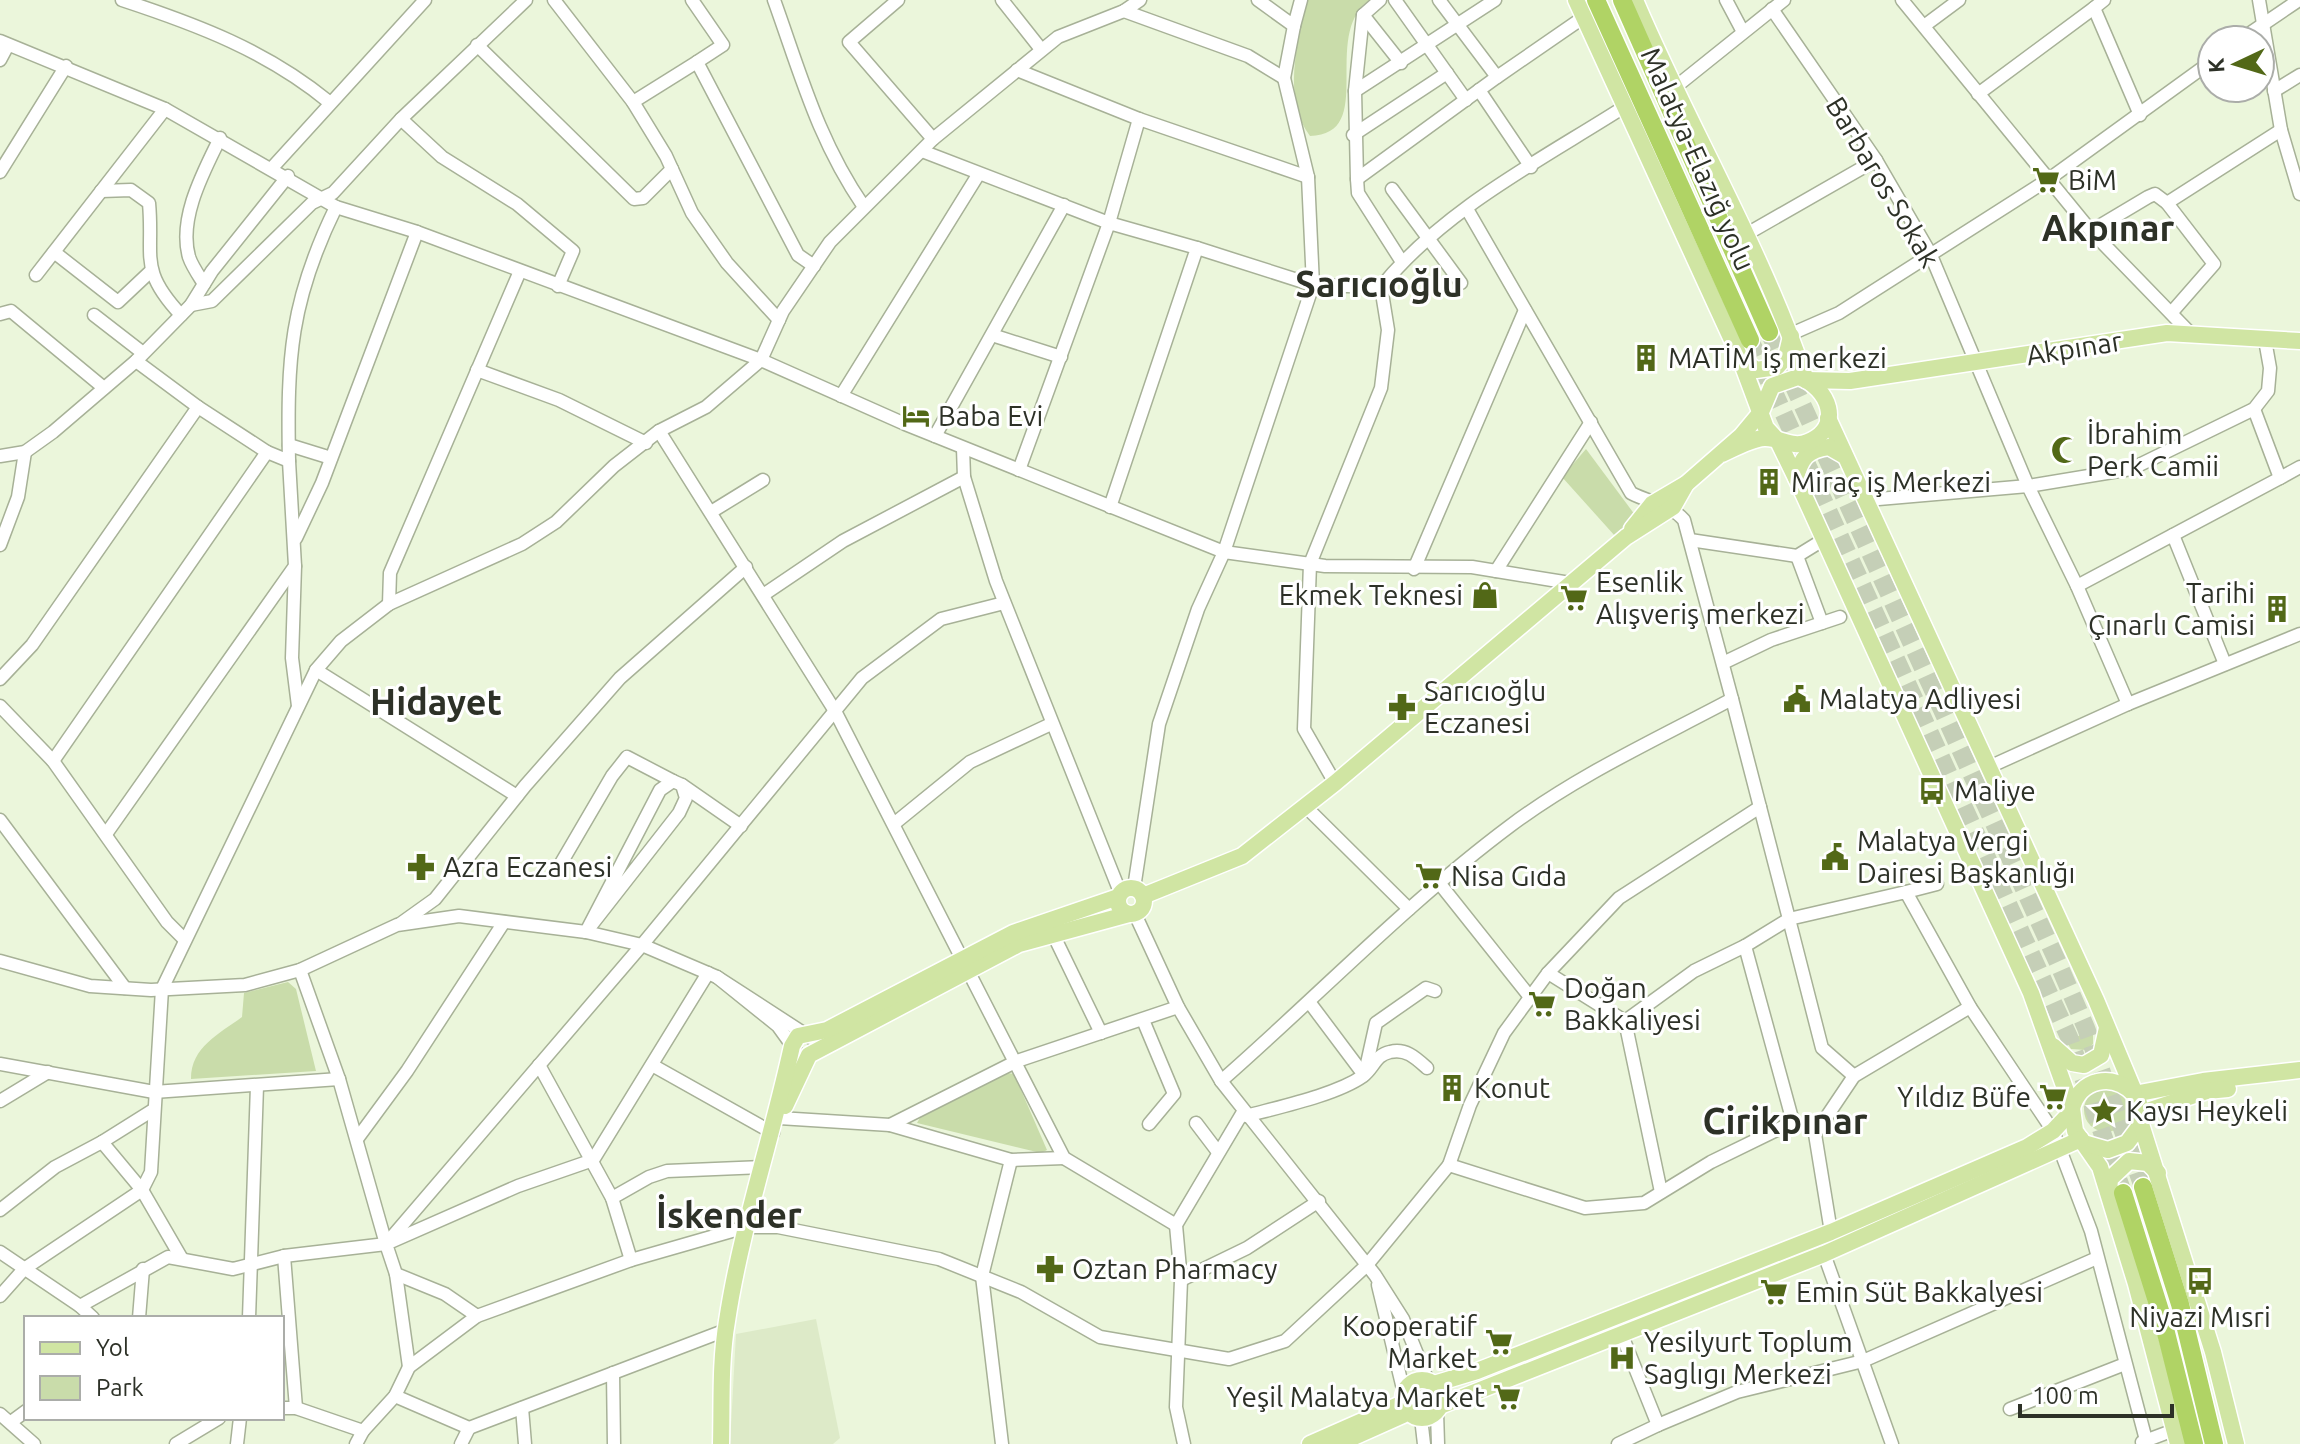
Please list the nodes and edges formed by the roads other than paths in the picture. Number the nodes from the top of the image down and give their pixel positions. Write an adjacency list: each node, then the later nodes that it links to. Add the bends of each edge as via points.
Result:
1 (122, 0): 56 (street, via 234,40 292,72)
2 (425, 0): 56 (street)
3 (526, 0): 37 (street)
4 (554, 0): 57 (street)
5 (692, 0): 41 (street, via 723,45)
6 (774, 0): 86 (street, via 810,109)
7 (898, 0): 67 (street, via 849,42)
8 (1002, 0): 39 (street)
9 (1140, 0): 28 (street)
10 (1258, 0): 33 (street)
11 (1301, 0): 33 (street)
12 (1380, 0): 29 (street)
13 (1395, 0): 38 (street)
14 (1439, 0): 32 (street)
15 (1495, 0): 32 (street)
16 (1576, 0): 30 (main road)
17 (1596, 0): 119 (highway, Malatya-Elazığ yolu)
18 (1622, 0): 113 (highway)
19 (1635, 0): 50 (main road)
20 (1726, 0): 35 (street)
21 (1784, 0): 27 (street)
22 (1902, 0): 34 (street)
23 (1959, 0): 34 (street)
24 (2259, 0): 31 (street)
25 (2299, 0): 31 (street)
26 (2099, 4): 54 (street); 61 (street)
27 (1772, 9): 35 (street); 69 (street, Barbaros Sokak)
28 (1124, 11): 39 (street); 49 (street, via 1248,56)
29 (1363, 15): 42 (street); 53 (street)
30 (1584, 17): 48 (street); 59 (main road)
31 (2263, 23)
32 (1458, 25): 38 (street); 48 (street)
33 (1294, 26): 49 (street)
34 (1924, 26): 54 (street)
35 (1743, 32): 50 (street)
36 (4, 43): 40 (street); 43 (street)
37 (477, 45): 62 (street); 72 (street, via 634,199 643,198)
38 (1428, 45): 42 (street); 45 (street)
39 (1040, 48): 44 (street)
40 (0, 60)
41 (697, 62): 57 (street); 97 (street, via 798,255)
42 (1401, 63): 53 (street)
43 (66, 66): 60 (street); 73 (street)
44 (1017, 70): 63 (street); 67 (street)
45 (1447, 73): 55 (street); 65 (street)
46 (2196, 73): 61 (street)
47 (2300, 75): 52 (street)
48 (1497, 77): 51 (street)
49 (1284, 78): 76 (street)
50 (1673, 89): 91 (main road)
51 (1479, 90): 55 (street); 70 (street)
52 (2276, 90)
53 (1355, 91): 65 (street)
54 (1978, 94): 78 (street)
55 (1466, 100): 77 (street)
56 (329, 102): 71 (street)
57 (633, 102): 72 (street)
58 (2276, 102): 64 (street)
59 (1624, 107): 70 (street); 119 (main road)
60 (165, 109): 66 (street); 80 (street)
61 (2140, 115): 78 (street)
62 (401, 119): 82 (street, via 333,193); 104 (street, via 442,157 517,204 573,251)
63 (1139, 119): 76 (street); 88 (street)
64 (2281, 130): 81 (street); 83 (street)
65 (1353, 135): 77 (street)
66 (220, 138): 71 (street); 102 (street, via 199,180 188,226 189,255)
67 (933, 139): 68 (street)
68 (922, 151): 74 (street); 86 (street)
69 (1876, 160): 91 (street); 95 (street, Barbaros Sokak)
70 (1531, 167): 87 (street)
71 (271, 169): 75 (street)
72 (672, 169): 112 (street, via 692,213 727,263)
73 (0, 172)
74 (978, 175): 84 (street); 128 (street)
75 (288, 176): 82 (street); 102 (street)
76 (1308, 177): 103 (street)
77 (1357, 179): 96 (street, via 1358,193)
78 (2049, 179): 89 (street); 95 (street)
79 (1392, 189): 92 (street)
80 (101, 191): 94 (street); 98 (street, via 131,190 149,203)
81 (2300, 194)
82 (320, 199): 85 (street); 106 (street, via 212,301)
83 (2167, 203): 89 (street, via 2155,194); 108 (street, via 2214,264)
84 (1064, 205): 88 (street); 116 (street)
85 (336, 207): 90 (street); 138 (street, via 312,256 291,337)
86 (864, 207): 97 (street)
87 (1467, 209): 92 (street); 107 (street)
88 (1109, 223): 93 (street); 121 (street)
89 (2091, 231): 108 (street)
90 (417, 232): 99 (street); 145 (street)
91 (1745, 235): 114 (main road)
92 (1427, 239): 96 (street); 101 (street)
93 (1197, 248): 103 (street); 157 (street)
94 (54, 252): 98 (street, via 118,302); 100 (street)
95 (1930, 253): 114 (street, via 1839,313); 123 (street, Barbaros Sokak)
96 (1402, 262): 105 (street)
97 (814, 266): 112 (street)
98 (152, 270): 111 (street, via 158,291)
99 (520, 271): 104 (street); 124 (street)
100 (36, 275)
101 (1461, 283)
102 (204, 284): 106 (street)
103 (1313, 285): 105 (street); 166 (street)
104 (558, 286): 122 (street)
105 (1381, 287): 168 (street, via 1388,330 1381,388)
106 (191, 305): 111 (street)
107 (1525, 310): 133 (street); 171 (street)
108 (2172, 312): 115 (street)
109 (0, 314): 127 (street, via 11,311)
110 (94, 315): 120 (street)
111 (181, 315): 120 (street)
112 (779, 320): 122 (street)
113 (1769, 332)
114 (1791, 334): 119 (main road, via 1786,357 1777,367 1756,370); 125 (main road)
115 (2191, 334): 117 (main road, Akpınar); 123 (main road, Akpınar, via 2167,333)
116 (992, 335): 121 (street); 135 (street)
117 (2265, 340): 118 (main road, Akpınar); 130 (street, via 2268,391)
118 (2300, 341)
119 (1744, 347): 131 (main road)
120 (140, 357): 127 (street); 129 (street)
121 (1061, 357): 148 (street)
122 (761, 360): 128 (street); 134 (street, via 706,407)
123 (1979, 364): 126 (main road, Akpınar); 154 (street, Barbaros Sokak)
124 (477, 370): 137 (street, via 559,400); 177 (street, via 390,573)
125 (1806, 380): 126 (main road, Akpınar); 131 (main road, via 1788,378 1772,386); 132 (main road, via 1827,399)
126 (1850, 381): 132 (main road)
127 (104, 388): 140 (street)
128 (841, 396): 135 (street)
129 (198, 407): 141 (street); 184 (street, via 41,633)
130 (2254, 409): 151 (street); 154 (street, via 2131,469)
131 (1761, 412): 136 (main road); 142 (main road)
132 (1828, 418): 136 (main road, via 1809,442); 143 (main road)
133 (1591, 422): 156 (street, via 1631,493); 172 (street)
134 (659, 431): 137 (street); 159 (street)
135 (935, 436): 139 (street)
136 (1778, 441): 142 (main road, via 1765,438); 150 (main road)
137 (646, 443): 177 (street, via 556,522 522,544)
138 (289, 445): 145 (street); 146 (street)
139 (963, 448): 148 (street); 149 (street)
140 (25, 452): 144 (street); 165 (street, via 18,497)
141 (267, 452): 146 (street); 191 (street)
142 (1722, 454): 153 (main road)
143 (1843, 455): 150 (main road, via 1829,447 1809,452); 155 (main road)
144 (0, 456)
145 (331, 458): 164 (street)
146 (289, 461): 164 (street)
147 (2300, 467): 151 (street)
148 (1019, 470): 157 (street)
149 (964, 477): 175 (street, via 843,541); 176 (street)
150 (1796, 478): 163 (main road)
151 (2280, 478): 160 (street)
152 (763, 480): 159 (street)
153 (1686, 484): 156 (main road); 158 (main road)
154 (2028, 486): 155 (street); 174 (street, Barbaros Sokak)
155 (1867, 500): 192 (main road)
156 (1652, 504): 158 (street); 161 (main road)
157 (1110, 507): 166 (street)
158 (1673, 507): 161 (main road); 162 (street)
159 (711, 512): 170 (street)
160 (2173, 535): 174 (street); 182 (street)
161 (1626, 537): 173 (main road)
162 (1690, 540): 167 (street); 181 (street)
163 (1823, 540): 167 (street); 234 (main road)
164 (295, 541): 169 (street)
165 (0, 545)
166 (1224, 552): 168 (street); 206 (street, via 1198,609 1159,724)
167 (1797, 556): 179 (street)
168 (1310, 564): 171 (street); 194 (street, via 1304,729)
169 (295, 566): 188 (street, via 292,658); 201 (street)
170 (746, 567): 175 (street); 195 (street, via 620,678)
171 (1414, 569): 172 (street)
172 (1496, 571): 173 (street)
173 (1570, 583): 194 (main road)
174 (2077, 586): 186 (street, Barbaros Sokak)
175 (763, 595): 189 (street)
176 (1004, 603): 189 (street, via 941,619 862,678); 190 (street)
177 (389, 604): 183 (street, via 341,641)
178 (1840, 617): 179 (street)
179 (1822, 623): 181 (street)
180 (2300, 634): 182 (street)
181 (1723, 663): 185 (street)
182 (2225, 664): 186 (street)
183 (316, 670): 188 (street); 195 (street)
184 (0, 679)
185 (1732, 699): 197 (street); 203 (street, via 1586,776 1510,826)
186 (2128, 704): 192 (street)
187 (0, 706): 191 (street)
188 (298, 706): 214 (street)
189 (835, 711): 199 (street); 200 (street)
190 (1051, 724): 199 (street, via 970,762); 206 (street)
191 (53, 761): 201 (street)
192 (1989, 767): 231 (main road)
193 (677, 783): 200 (street); 202 (street, via 627,757); 212 (street, via 660,790); 212 (street, via 686,798 679,813)
194 (1335, 783): 196 (main road)
195 (517, 796): 211 (street, via 435,899)
196 (1306, 807): 206 (main road, via 1242,856); 207 (street)
197 (1760, 807): 209 (street); 220 (street, via 1619,898)
198 (0, 820): 222 (street)
199 (895, 823): 218 (street)
200 (741, 826): 215 (street)
201 (106, 834): 214 (street)
202 (560, 865)
203 (1440, 884): 207 (street); 225 (street)
204 (1937, 884): 205 (street)
205 (1906, 892): 209 (street); 228 (street)
206 (1129, 893): 208 (main road, via 1142,908); 208 (main road, via 1119,907); 218 (main road, via 1013,933)
207 (1409, 909): 226 (street)
208 (1132, 914): 213 (main road); 227 (street)
209 (1789, 919): 216 (street); 245 (street, via 1822,1048)
210 (504, 922): 211 (street, via 459,916); 212 (street); 263 (street)
211 (397, 925): 219 (street)
212 (586, 932): 215 (street)
213 (1053, 934): 218 (main road); 232 (street)
214 (185, 940): 223 (street)
215 (642, 945): 221 (street); 239 (street)
216 (1745, 946): 230 (street, via 1694,971); 257 (street)
217 (0, 961): 222 (street, via 90,986)
218 (966, 966): 233 (main road); 236 (main road); 237 (street)
219 (300, 970): 223 (street, via 245,985); 246 (street)
220 (1548, 973): 225 (street); 230 (street)
221 (713, 975): 233 (street); 235 (street, via 778,1026); 240 (street)
222 (125, 988): 223 (street)
223 (162, 989): 250 (street)
224 (1435, 991): 244 (street, via 1426,988 1376,1023)
225 (1530, 997): 271 (street, via 1504,1033)
226 (1310, 1003): 244 (street); 248 (street)
227 (1178, 1007): 229 (street); 248 (street)
228 (1970, 1007): 245 (street); 264 (street)
229 (1143, 1020): 232 (street); 259 (street, via 1174,1094)
230 (1625, 1021): 276 (street)
231 (2107, 1027): 234 (main road, via 2101,1055 2084,1065 2072,1063); 251 (main road)
232 (1101, 1033): 237 (street)
233 (811, 1036): 235 (main road, via 798,1036); 236 (street)
234 (2049, 1042): 254 (main road)
235 (792, 1046): 236 (street, via 799,1055); 260 (main road)
236 (809, 1055): 260 (main road)
237 (1017, 1061): 261 (street); 268 (street)
238 (0, 1064): 243 (street)
239 (539, 1065): 269 (street); 284 (street)
240 (652, 1065): 260 (street); 269 (street)
241 (1427, 1068): 244 (street, via 1405,1051 1388,1052)
242 (2300, 1070): 251 (main road)
243 (48, 1072): 250 (street); 252 (street)
244 (1364, 1075): 255 (street, via 1303,1100)
245 (1854, 1076): 262 (street)
246 (339, 1079): 249 (street); 263 (street)
247 (2300, 1080): 256 (main road, via 2207,1091)
248 (1221, 1081): 255 (street)
249 (257, 1086): 250 (street); 291 (street)
250 (154, 1092): 253 (street)
251 (2134, 1094): 254 (main road, via 2118,1082 2101,1080 2081,1091); 256 (main road)
252 (0, 1101)
253 (153, 1110): 265 (street); 275 (street, via 151,1172)
254 (2072, 1110): 264 (main road); 266 (main road, via 2075,1131)
255 (1245, 1114): 267 (street); 279 (street)
256 (2140, 1117): 266 (main road, via 2135,1135 2116,1148); 273 (main road)
257 (1793, 1122): 262 (street); 276 (street)
258 (1196, 1123): 267 (street)
259 (1149, 1124)
260 (776, 1125): 261 (street); 272 (main road)
261 (890, 1125): 270 (street)
262 (1815, 1134): 283 (street)
263 (357, 1139): 284 (street)
264 (2055, 1139): 266 (main road); 283 (main road); 286 (main road); 288 (street)
265 (102, 1142): 275 (street); 280 (street, via 55,1167)
266 (2084, 1142): 277 (main road)
267 (1218, 1152): 281 (street)
268 (1064, 1158): 270 (street); 281 (street)
269 (593, 1160): 278 (street); 284 (street, via 518,1186)
270 (1011, 1160): 296 (street)
271 (1449, 1165): 276 (street, via 1585,1208 1644,1203); 294 (street)
272 (763, 1167): 278 (street, via 667,1171); 282 (main road)
273 (2159, 1174): 277 (main road, via 2148,1163 2129,1161 2110,1179); 345 (main road)
274 (2143, 1187): 344 (highway, via 2180,1304)
275 (142, 1190): 289 (street); 292 (street)
276 (1661, 1192)
277 (2116, 1194): 325 (main road); 343 (highway, via 2162,1317)
278 (612, 1198): 290 (street)
279 (1319, 1201): 294 (street); 297 (street, via 1247,1248)
280 (0, 1210)
281 (1176, 1225): 297 (street)
282 (746, 1227): 290 (street); 296 (street, via 778,1227 939,1259); 304 (main road)
283 (1831, 1232): 286 (street); 311 (main road, via 1477,1371)
284 (386, 1244): 287 (street); 295 (street)
285 (0, 1252): 292 (street)
286 (1824, 1254): 305 (main road); 307 (street)
287 (284, 1256): 291 (street); 315 (street)
288 (2097, 1258): 307 (street); 308 (street)
289 (182, 1259): 291 (street, via 233,1269); 293 (street, via 168,1257)
290 (631, 1260): 303 (street)
291 (253, 1266): 302 (street)
292 (24, 1269): 298 (street); 299 (street)
293 (143, 1269): 299 (street); 301 (street)
294 (1371, 1270): 306 (street, via 1285,1341 1229,1359); 311 (street, via 1403,1319); 313 (street)
295 (396, 1274): 303 (street, via 445,1294); 309 (street)
296 (982, 1276): 306 (street, via 1100,1337); 335 (street)
297 (1181, 1280): 306 (street)
298 (0, 1296)
299 (80, 1306): 300 (street)
300 (91, 1316)
301 (139, 1316)
302 (249, 1316)
303 (477, 1316): 309 (street)
304 (726, 1330): 310 (street); 334 (main road)
305 (1621, 1333): 313 (main road); 322 (street)
306 (1179, 1353): 336 (street, via 1176,1407)
307 (1863, 1361): 322 (street, via 1737,1392); 342 (street)
308 (2125, 1364): 317 (street); 326 (street)
309 (409, 1367): 312 (street)
310 (613, 1373): 316 (street); 333 (street)
311 (1431, 1383): 313 (main road, via 1440,1394); 313 (main road, via 1411,1384)
312 (395, 1396): 323 (street); 324 (street)
313 (1419, 1407): 337 (main road); 338 (main road); 339 (street); 340 (street)
314 (284, 1408): 315 (street)
315 (296, 1408): 324 (street)
316 (522, 1408): 323 (street); 332 (street)
317 (2010, 1409)
318 (24, 1412): 319 (street)
319 (5, 1418): 327 (street)
320 (216, 1420): 328 (street)
321 (240, 1420): 329 (street)
322 (1658, 1425): 341 (street)
323 (469, 1428): 331 (street)
324 (363, 1431): 330 (street)
325 (2176, 1437): 326 (street)
326 (2142, 1442)
327 (34, 1444)
328 (176, 1444)
329 (237, 1444)
330 (356, 1444)
331 (461, 1444)
332 (525, 1444)
333 (614, 1444)
334 (721, 1444)
335 (1002, 1444)
336 (1184, 1444)
337 (1310, 1444)
338 (1338, 1444)
339 (1424, 1444)
340 (1438, 1444)
341 (1618, 1444)
342 (1892, 1444)
343 (2194, 1444)
344 (2214, 1444)
345 (2236, 1444)

